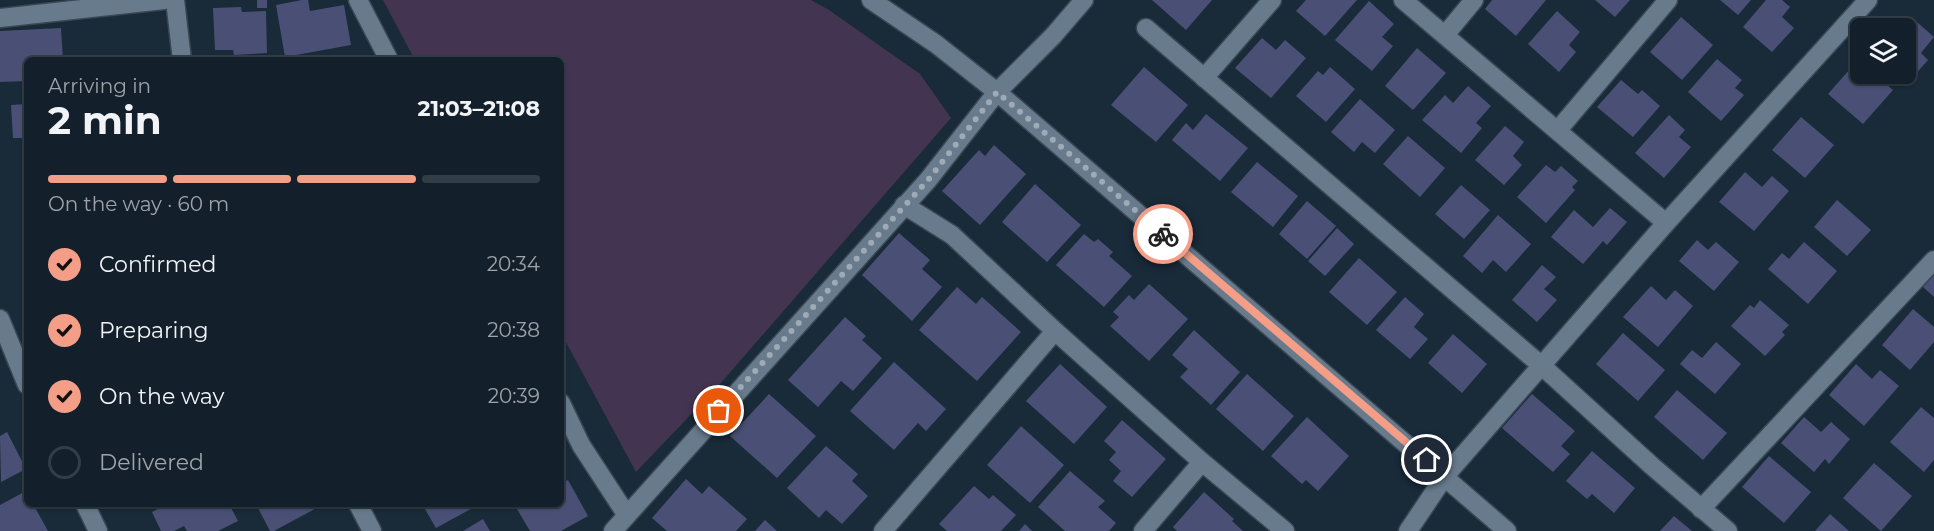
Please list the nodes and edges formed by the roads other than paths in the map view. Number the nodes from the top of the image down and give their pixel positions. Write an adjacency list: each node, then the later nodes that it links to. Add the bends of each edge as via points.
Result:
1 (164, 0): 11 (street)
2 (175, 0): 14 (street)
3 (358, 0): 15 (street)
4 (871, 0): 17 (street)
5 (1084, 0): 17 (street)
6 (1272, 0): 16 (street)
7 (1403, 0): 13 (street)
8 (1474, 0): 13 (street)
9 (1668, 0): 18 (street)
10 (1868, 0): 20 (street)
11 (0, 18)
12 (1146, 28): 16 (street)
13 (1445, 35): 18 (street)
14 (182, 57)
15 (387, 57)
16 (1204, 78): 24 (street)
17 (997, 92): 19 (street); 28 (street)
18 (1558, 130): 20 (street)
19 (904, 205): 23 (street, via 952,235); 32 (street)
20 (1666, 223): 24 (street)
21 (1934, 260): 31 (street)
22 (0, 319): 25 (street)
23 (1055, 331): 27 (street); 36 (street)
24 (1542, 366): 28 (street); 31 (street)
25 (24, 378)
26 (564, 409): 32 (street, via 581,445)
27 (1202, 462): 37 (street); 38 (street)
28 (1445, 476): 39 (street); 40 (street)
29 (86, 507): 33 (street)
30 (360, 507): 34 (street)
31 (1701, 509): 41 (street)
32 (626, 514): 35 (street)
33 (98, 531)
34 (372, 531)
35 (613, 531)
36 (883, 531)
37 (1143, 531)
38 (1286, 531)
39 (1408, 531)
40 (1507, 531)
41 (1728, 531)

